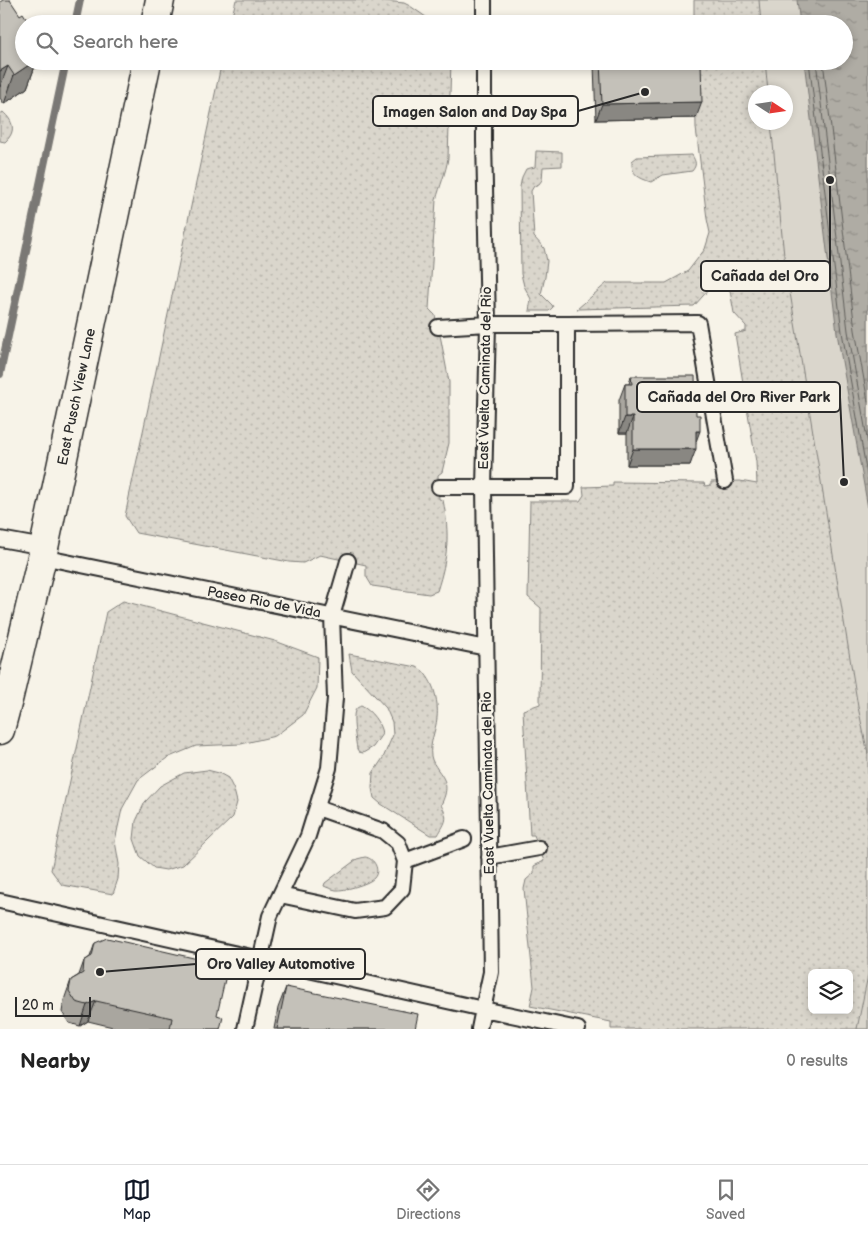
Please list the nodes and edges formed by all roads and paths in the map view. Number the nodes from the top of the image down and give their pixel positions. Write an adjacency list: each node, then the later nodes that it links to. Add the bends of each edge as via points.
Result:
1 (160, 0): 3 (main road)
2 (484, 0): 4 (lane)
3 (157, 15)
4 (484, 15)
5 (145, 70): 14 (main road, East Pusch View Lane)
6 (484, 70): 7 (lane, East Vuelta Caminata del Rio)
7 (488, 324): 8 (lane); 9 (lane); 12 (lane, East Vuelta Caminata del Rio)
8 (567, 324): 10 (lane, via 698,323); 12 (lane, via 568,486)
9 (438, 327)
10 (725, 482)
11 (439, 487): 12 (lane)
12 (484, 487): 17 (lane, East Vuelta Caminata del Rio)
13 (0, 539): 14 (lane, Paseo Rio de Vida)
14 (43, 552): 16 (lane, Paseo Rio de Vida); 18 (main road, East Pusch View Lane)
15 (348, 561): 16 (lane)
16 (332, 616): 17 (lane, Paseo Rio de Vida); 19 (lane, via 335,698 329,768)
17 (486, 648): 22 (lane, East Vuelta Caminata del Rio)
18 (0, 730)
19 (317, 808): 23 (lane, via 383,831 398,842); 24 (lane, via 308,836)
20 (464, 839): 23 (lane)
21 (539, 848): 22 (lane)
22 (489, 857): 27 (lane, East Vuelta Caminata del Rio, via 491,972)
23 (405, 861): 24 (lane, via 402,889 385,907 355,911)
24 (280, 895): 26 (lane, via 270,916)
25 (0, 901): 26 (lane)
26 (261, 960): 27 (lane); 28 (lane)
27 (483, 1009): 29 (lane, East Vuelta Caminata del Rio); 30 (lane)
28 (245, 1029)
29 (479, 1029)
30 (578, 1029)

